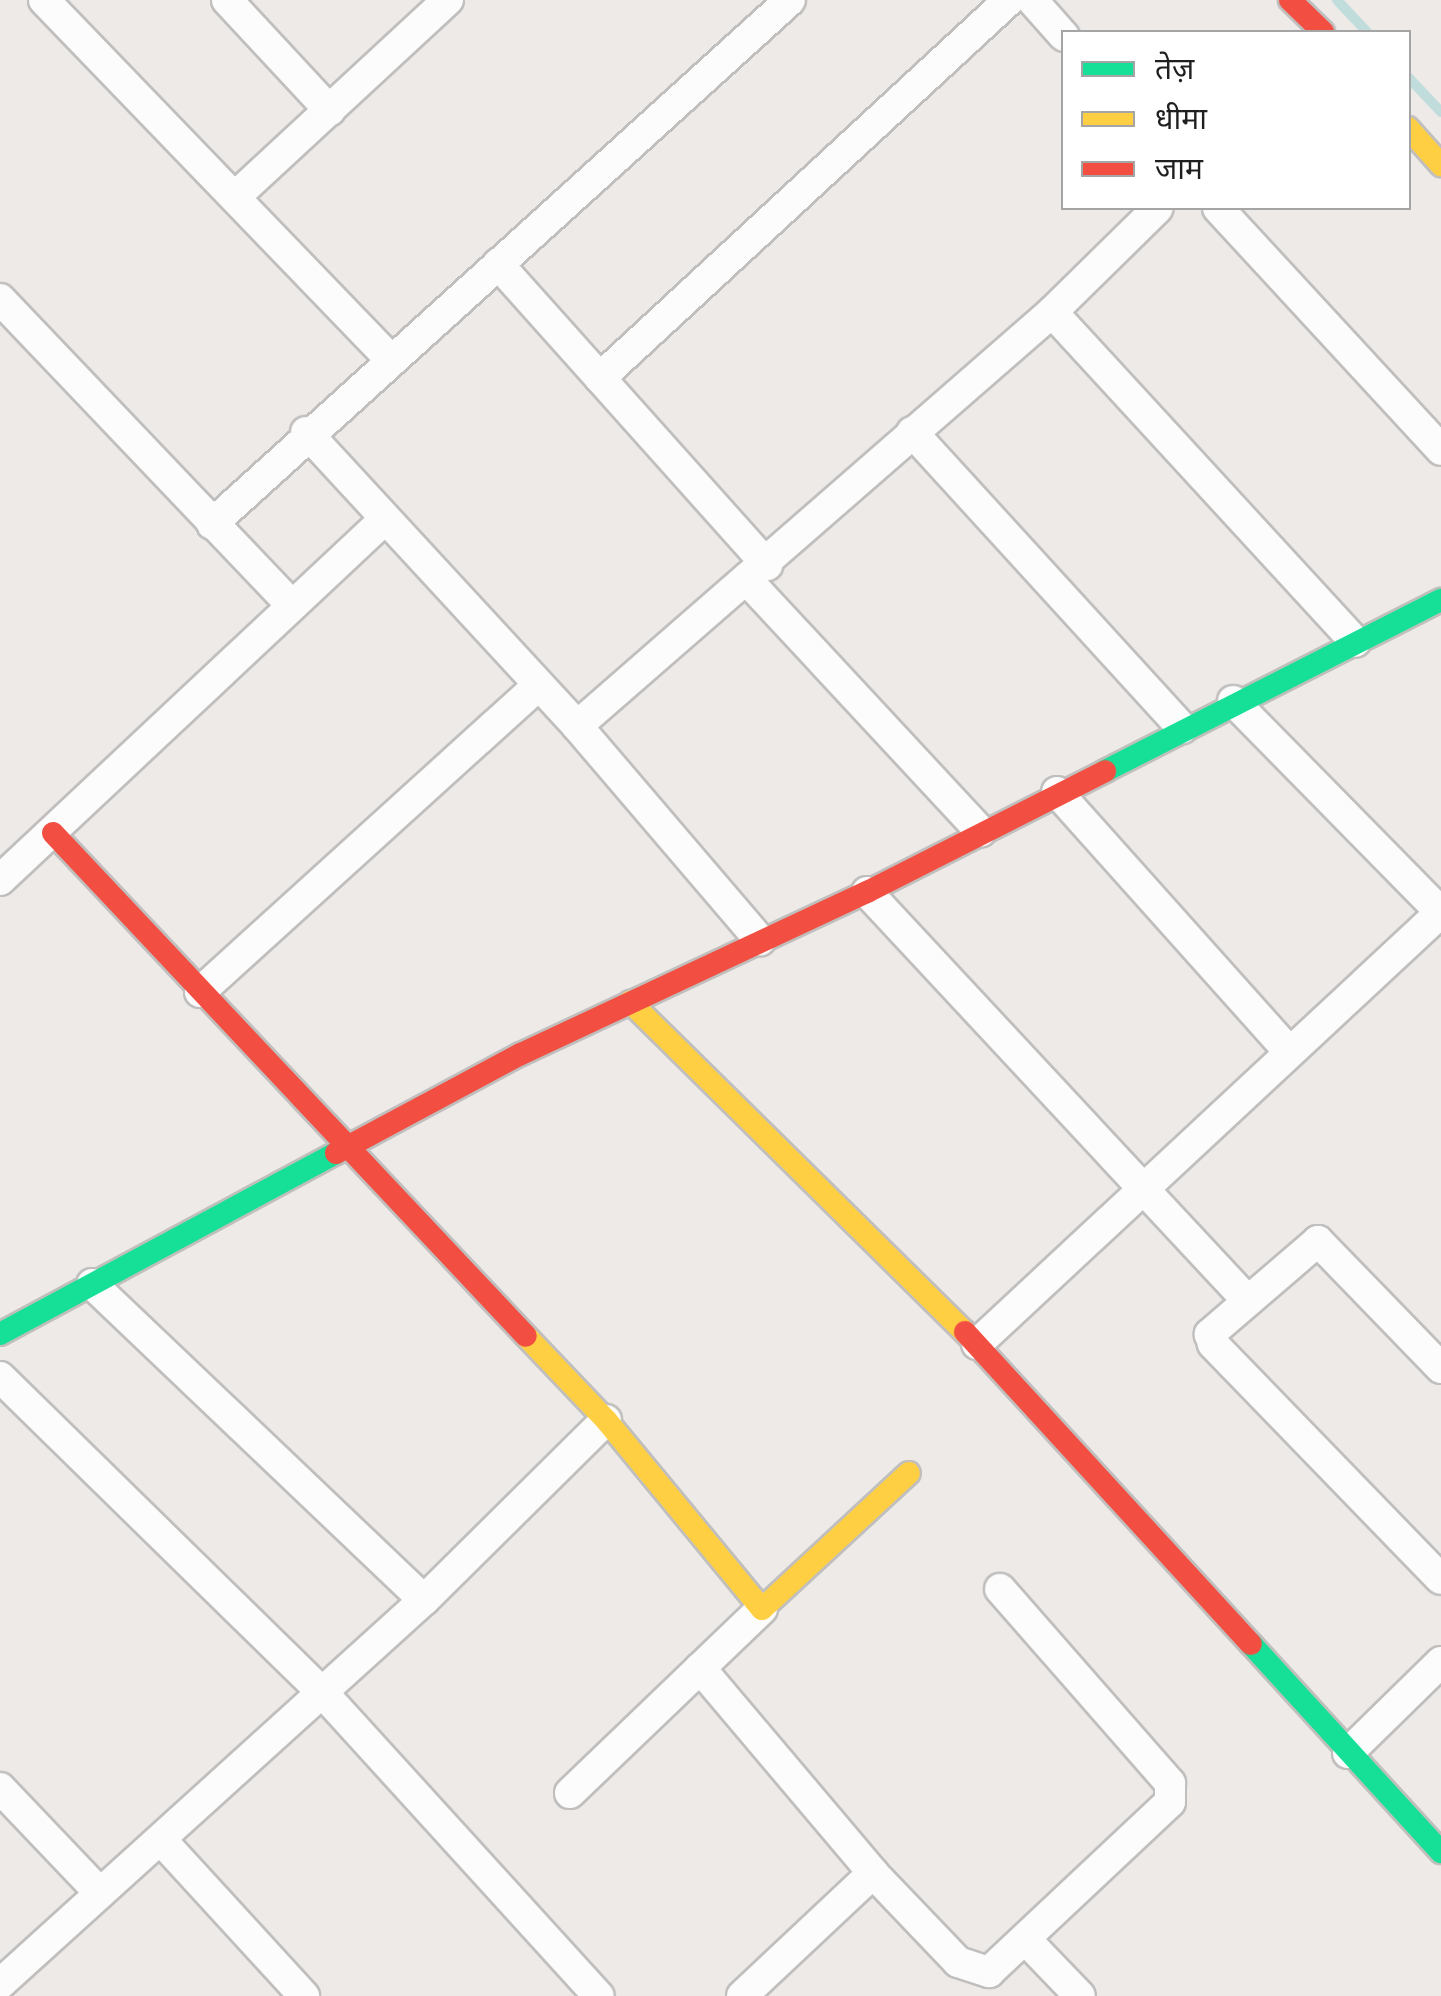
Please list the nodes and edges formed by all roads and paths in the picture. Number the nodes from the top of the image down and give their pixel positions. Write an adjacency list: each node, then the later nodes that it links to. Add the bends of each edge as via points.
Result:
1 (44, 0): 13 (street)
2 (228, 0): 10 (street)
3 (448, 0): 10 (street)
4 (790, 0): 16 (street)
5 (1009, 0): 20 (street)
6 (1032, 0): 9 (street)
7 (1290, 0): 8 (street)
8 (1321, 30)
9 (1061, 33)
10 (330, 111): 13 (street)
11 (1411, 131): 12 (street)
12 (1441, 165)
13 (236, 196): 19 (street)
14 (1156, 210): 18 (street)
15 (1220, 210): 23 (street)
16 (498, 264): 19 (street); 20 (street)
17 (0, 299): 25 (street)
18 (1052, 312): 22 (street); 29 (street)
19 (392, 361): 21 (street)
20 (600, 378): 26 (street)
21 (306, 432): 24 (street); 25 (street)
22 (912, 432): 26 (street); 33 (street)
23 (1441, 450)
24 (385, 519): 28 (street); 30 (street)
25 (212, 524): 28 (street)
26 (758, 573): 32 (street); 36 (street)
27 (1441, 600): 29 (street)
28 (291, 604): 35 (street)
29 (1355, 642): 31 (street)
30 (538, 685): 32 (street); 41 (street)
31 (1233, 701): 33 (street); 39 (street)
32 (577, 726): 40 (street)
33 (1182, 728): 34 (street)
34 (1057, 792): 36 (street); 43 (street)
35 (54, 832): 37 (street); 41 (street)
36 (981, 832): 38 (street)
37 (0, 880)
38 (866, 892): 40 (street); 45 (street)
39 (1441, 912): 43 (street)
40 (760, 940): 42 (street)
41 (200, 992): 44 (street)
42 (630, 1002): 44 (street); 49 (street)
43 (1287, 1049): 45 (street)
44 (350, 1150): 46 (street); 52 (street)
45 (1143, 1184): 47 (street); 49 (street)
46 (92, 1284): 48 (street); 56 (street)
47 (1246, 1299): 50 (street, via 1318,1241); 54 (street, via 1214,1328 1213,1344)
48 (0, 1334)
49 (977, 1344): 61 (street)
50 (1441, 1368)
51 (0, 1377): 60 (street)
52 (606, 1420): 56 (street); 57 (street)
53 (909, 1473): 57 (street)
54 (1441, 1580)
55 (1000, 1589): 68 (street, via 1170,1783 1170,1802 1159,1819)
56 (424, 1600): 60 (street)
57 (762, 1609): 59 (street)
58 (1441, 1662): 61 (street)
59 (700, 1668): 63 (street); 66 (street)
60 (322, 1692): 64 (street); 72 (street)
61 (1348, 1753): 65 (street)
62 (0, 1788): 67 (street)
63 (570, 1793)
64 (163, 1842): 67 (street); 71 (street)
65 (1441, 1852)
66 (873, 1873): 68 (street, via 972,1970 989,1972); 70 (street)
67 (100, 1894): 69 (street)
68 (1028, 1942): 73 (street)
69 (0, 1984)
70 (762, 1990)
71 (304, 1996)
72 (599, 1996)
73 (1080, 1996)

